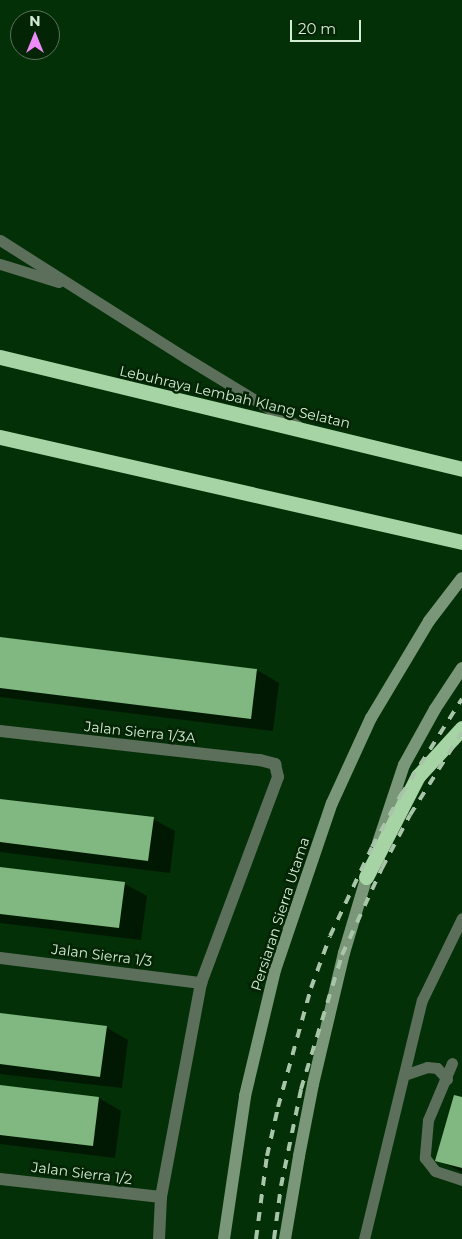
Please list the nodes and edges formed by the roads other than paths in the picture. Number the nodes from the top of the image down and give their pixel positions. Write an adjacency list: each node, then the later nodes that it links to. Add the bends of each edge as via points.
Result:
1 (0, 240): 3 (lane)
2 (0, 264): 3 (lane)
3 (74, 287): 5 (lane)
4 (0, 357): 5 (highway, Lebuhraya Lembah Klang Selatan)
5 (304, 429): 7 (highway, Lebuhraya Lembah Klang Selatan)
6 (0, 437): 8 (highway)
7 (462, 469)
8 (462, 542)
9 (462, 578): 24 (main road, Persiaran Sierra Utama, via 429,621 371,718 332,803 275,970 245,1096)
10 (462, 668): 13 (main road, via 404,765)
11 (462, 728): 13 (highway, via 418,776)
12 (0, 731): 16 (street, Jalan Sierra 1/3A, via 275,764 278,777)
13 (366, 877): 25 (main road, via 344,953 298,1156)
14 (462, 918): 18 (lane, via 422,1000)
15 (0, 958): 16 (street, Jalan Sierra 1/3)
16 (201, 983): 22 (street)
17 (452, 1063): 19 (lane)
18 (404, 1074): 19 (lane, via 427,1067 437,1068); 26 (lane)
19 (447, 1079): 21 (lane, via 428,1120 425,1158 435,1171)
20 (0, 1179): 22 (street, Jalan Sierra 1/2)
21 (462, 1180)
22 (161, 1197): 23 (street)
23 (159, 1239)
24 (224, 1239)
25 (286, 1239)
26 (364, 1239)

